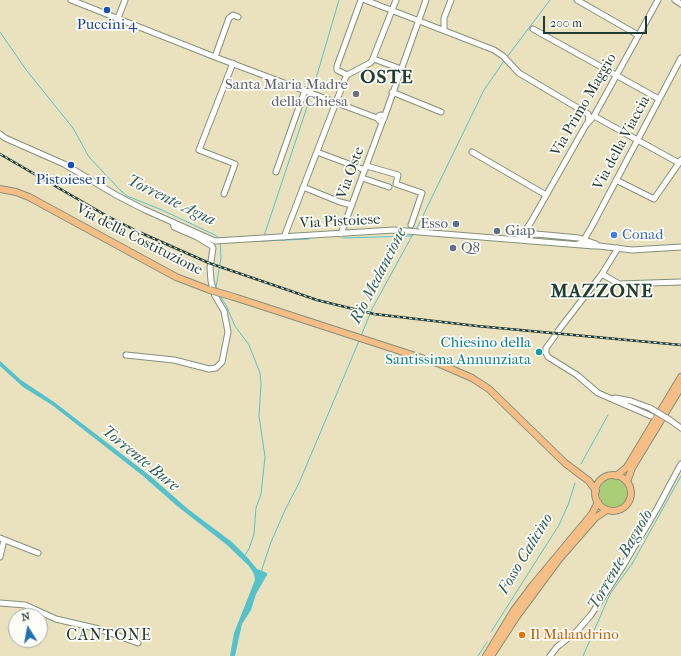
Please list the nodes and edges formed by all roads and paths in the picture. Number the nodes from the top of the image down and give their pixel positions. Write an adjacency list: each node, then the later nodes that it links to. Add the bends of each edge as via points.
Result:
1 (70, 0): 11 (street)
2 (125, 0): 15 (street)
3 (362, 0): 25 (street, via 337,66 337,70)
4 (365, 0): 13 (street)
5 (396, 0): 13 (street)
6 (426, 0): 16 (street, Via Oste)
7 (451, 0): 18 (street, via 444,18)
8 (577, 0): 19 (street)
9 (658, 0): 19 (street, Via Primo Maggio)
10 (675, 0): 12 (street)
11 (88, 3): 15 (street)
12 (681, 4)
13 (392, 10): 16 (street); 22 (street)
14 (238, 17): 20 (street, via 233,15 229,18)
15 (118, 18): 20 (street)
16 (419, 21): 18 (street); 24 (street, Via Oste)
17 (533, 29): 26 (street)
18 (444, 30): 34 (street, via 503,56 518,73 588,114)
19 (638, 35): 26 (street, Via Primo Maggio)
20 (215, 57): 23 (street)
21 (681, 58): 29 (street, Via della Viaccia)
22 (374, 59): 24 (street); 25 (street)
23 (233, 63): 27 (street); 47 (street, via 199,150 235,164)
24 (401, 68): 28 (street, Via Oste)
25 (348, 75): 30 (street)
26 (616, 75): 29 (street); 32 (street, Via Primo Maggio)
27 (306, 90): 30 (street); 41 (street)
28 (392, 92): 31 (street); 33 (street, Via Oste)
29 (659, 99): 36 (street, Via della Viaccia)
30 (336, 102): 33 (street); 37 (street)
31 (441, 112)
32 (594, 116): 34 (street, Via Primo Maggio); 36 (street)
33 (381, 118): 40 (street, Via Oste)
34 (586, 125): 48 (street, Via Primo Maggio)
35 (0, 134): 50 (street, via 64,164 116,195)
36 (637, 141): 39 (street); 43 (street, Via della Viaccia)
37 (316, 152): 40 (street); 44 (street)
38 (472, 152): 48 (street)
39 (680, 162): 43 (street, via 654,199)
40 (366, 168): 42 (street, Via Oste); 53 (street, via 398,175 396,184 422,193)
41 (276, 172)
42 (362, 178): 45 (street); 49 (street, Via Oste)
43 (616, 180): 52 (street, Via della Viaccia)
44 (303, 187): 49 (street); 57 (street)
45 (389, 187)
46 (0, 189): 75 (main road, Via della Costituzione, bridge, via 29,197 176,277 454,369 481,383 565,463)
47 (224, 194)
48 (546, 195): 51 (street, Via Primo Maggio)
49 (352, 205): 54 (street, Via Oste)
50 (173, 222): 57 (street, Via Pistoiese, via 217,241); 67 (street, via 174,226 213,248 211,281 215,296 224,311 228,332 222,362 216,368 209,368 174,360)
51 (531, 222): 55 (street, Via Primo Maggio); 56 (street, Via Primo Maggio)
52 (592, 226): 59 (street, Via della Viaccia); 62 (street, via 590,238)
53 (410, 228): 54 (street, Via Pistoiese); 58 (street, Via Pistoiese, via 417,231)
54 (341, 234): 57 (street, Via Pistoiese)
55 (531, 235): 56 (street, Via Pistoiese); 59 (street, Via Pistoiese); 60 (street)
56 (521, 236): 58 (street, Via Pistoiese)
57 (284, 237)
58 (511, 239): 60 (street, Via Pistoiese)
59 (583, 239): 61 (street, Via della Viaccia, via 582,243); 62 (street, Via Pistoiese)
60 (534, 241): 61 (street, Via Pistoiese)
61 (578, 244): 62 (street, Via Pistoiese)
62 (599, 246): 64 (street, Via Pistoiese)
63 (681, 247): 64 (street, Via Pistoiese, via 635,250)
64 (618, 248): 65 (street)
65 (602, 274): 66 (street, via 619,284); 70 (street, via 546,348 546,353 548,357)
66 (681, 282)
67 (126, 355)
68 (681, 377): 74 (main road, via 627,467)
69 (681, 387): 77 (main road, via 632,468)
70 (606, 397): 71 (street); 72 (street, bridge, via 631,401 650,408)
71 (651, 416)
72 (681, 428)
73 (681, 464): 88 (street, via 650,520 591,615)
74 (616, 476): 76 (main road); 77 (main road)
75 (586, 478): 76 (main road); 78 (main road, Via della Costituzione)
76 (604, 478): 78 (main road)
77 (627, 482): 80 (main road, via 631,494 628,504 617,511)
78 (596, 491): 79 (main road)
79 (598, 502): 80 (main road); 86 (main road, via 592,514 514,610)
80 (607, 510): 87 (main road, via 595,518 555,564 516,616)
81 (2, 539): 82 (street); 83 (street)
82 (38, 554)
83 (0, 557)
84 (0, 603): 85 (street, via 25,605 56,619 99,629)
85 (138, 643)
86 (486, 656)
87 (491, 656)
88 (550, 656)

